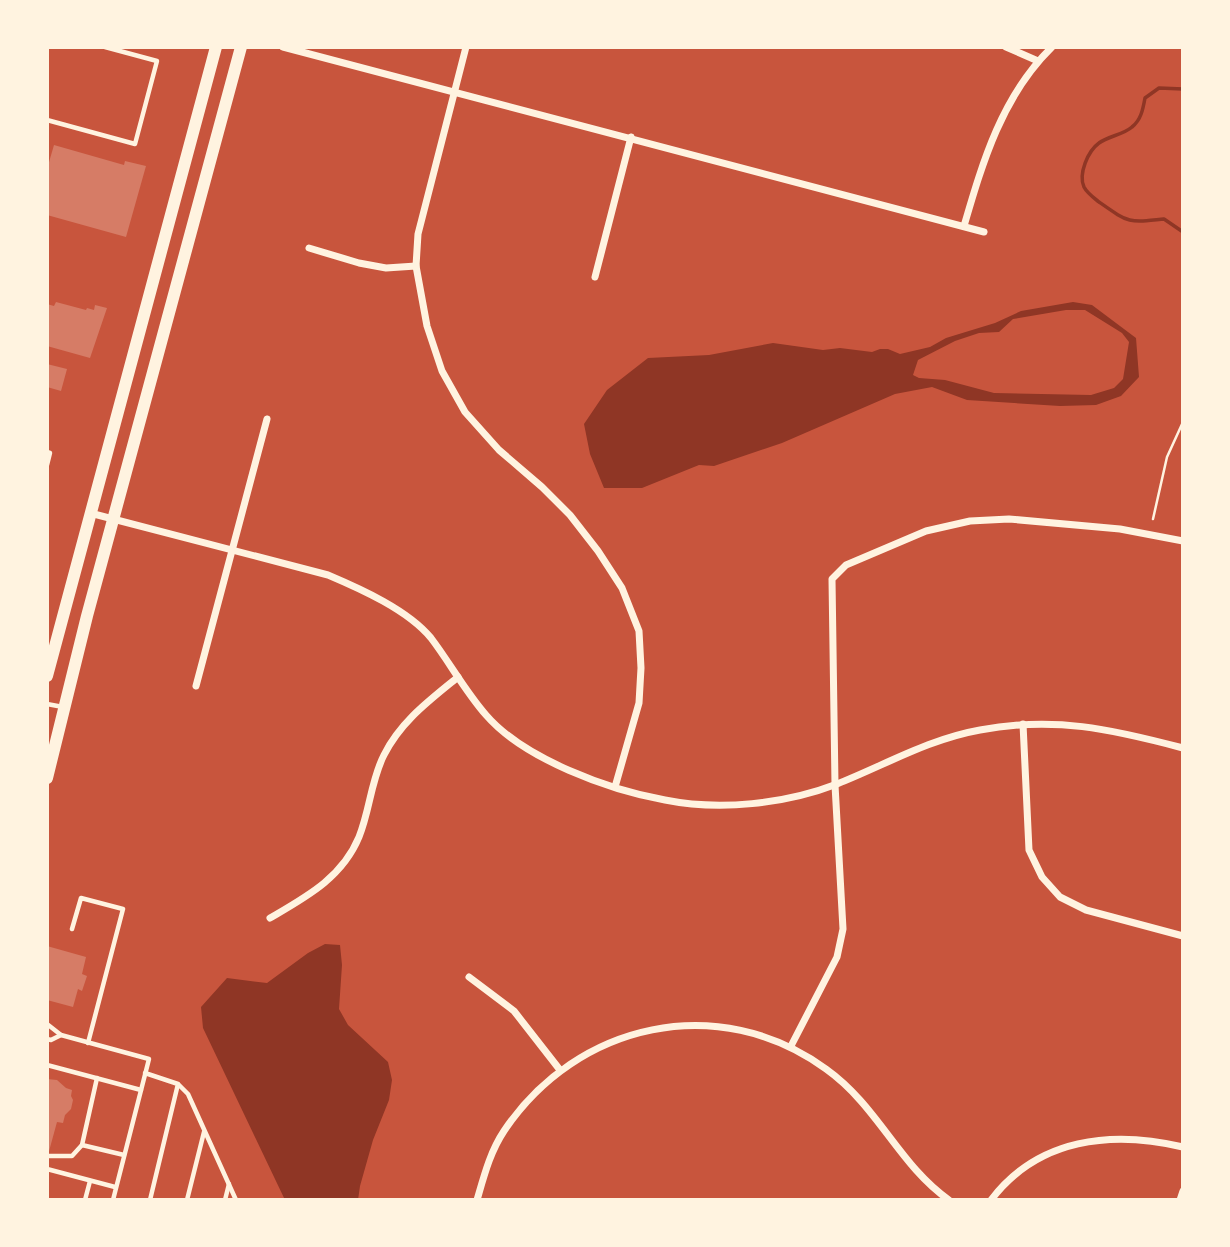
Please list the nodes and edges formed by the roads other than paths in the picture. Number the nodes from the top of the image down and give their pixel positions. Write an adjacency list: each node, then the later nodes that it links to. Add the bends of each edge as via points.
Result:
1 (105, 47): 10 (lane, via 157,61 135,144)
2 (216, 47): 20 (main road)
3 (241, 47): 21 (main road)
4 (283, 47): 9 (street)
5 (466, 47): 9 (street)
6 (1006, 47): 8 (street)
7 (1052, 47): 8 (street)
8 (1038, 61): 12 (street, via 1002,114)
9 (454, 92): 11 (street); 15 (street, via 418,234)
10 (47, 120)
11 (631, 137): 12 (street); 16 (street)
12 (964, 226): 13 (street)
13 (984, 232)
14 (309, 248): 15 (street, via 386,268)
15 (416, 267): 34 (street, via 427,327 442,371 465,412 570,515 622,588 639,631 639,703)
16 (595, 278)
17 (267, 419): 23 (street)
18 (47, 452): 19 (lane)
19 (47, 465)
20 (90, 513): 21 (street); 24 (main road)
21 (113, 519): 23 (street); 28 (main road)
22 (1183, 541): 33 (street, via 1120,529 1009,519 970,521 926,531 846,565 832,579)
23 (231, 550): 25 (street, via 358,587 429,636); 26 (street)
24 (47, 676)
25 (458, 677): 34 (street, via 487,717 529,751); 35 (street, via 415,713 384,754 359,836 344,865 315,892)
26 (196, 686)
27 (47, 704): 28 (lane)
28 (64, 708): 30 (main road)
29 (1023, 724): 31 (street, via 1079,724); 33 (street, via 934,741); 37 (street, via 1028,850 1042,877 1060,897 1086,910)
30 (53, 729): 32 (main road)
31 (1183, 748)
32 (47, 778)
33 (835, 785): 34 (street, via 792,797 707,805 665,801); 43 (street, via 843,929 837,957)
34 (615, 787)
35 (270, 918)
36 (72, 929): 42 (lane, via 81,898 123,909)
37 (1183, 936)
38 (469, 977): 45 (street, via 514,1011)
39 (47, 1024): 40 (lane)
40 (61, 1035): 41 (lane); 42 (lane)
41 (47, 1039)
42 (88, 1043): 46 (lane, via 149,1059)
43 (791, 1046): 45 (street, via 733,1028 661,1027 598,1048); 67 (street, via 852,1091 916,1171)
44 (47, 1065): 47 (lane)
45 (560, 1070): 66 (street, via 503,1132)
46 (145, 1073): 48 (lane); 49 (lane)
47 (97, 1078): 49 (lane); 51 (lane)
48 (178, 1084): 50 (lane, via 188,1094); 62 (lane)
49 (141, 1090): 53 (lane)
50 (205, 1131): 57 (lane); 63 (lane)
51 (82, 1145): 53 (lane); 54 (lane, via 72,1156)
52 (1183, 1147): 68 (street, via 1155,1140 1093,1139 1037,1160)
53 (124, 1155): 58 (lane)
54 (47, 1156)
55 (47, 1170): 56 (lane)
56 (90, 1181): 58 (lane); 60 (lane)
57 (229, 1184): 64 (lane); 65 (lane)
58 (115, 1187): 61 (lane)
59 (1183, 1191): 69 (street)
60 (85, 1200)
61 (113, 1200)
62 (150, 1200)
63 (187, 1200)
64 (225, 1200)
65 (236, 1200)
66 (477, 1200)
67 (949, 1200)
68 (990, 1200)
69 (1180, 1200)

